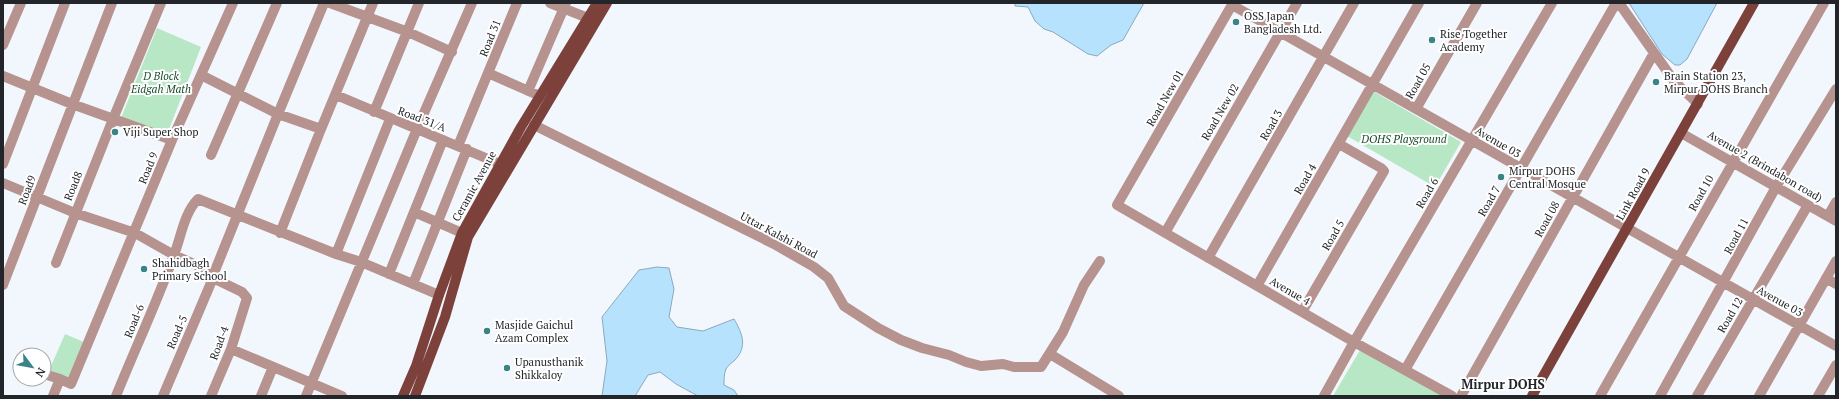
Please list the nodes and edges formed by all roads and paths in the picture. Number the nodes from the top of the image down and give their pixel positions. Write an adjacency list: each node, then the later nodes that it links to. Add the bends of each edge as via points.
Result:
1 (21, 3): 29 (street)
2 (65, 3): 37 (street)
3 (112, 3): 43 (street, Road9)
4 (161, 3): 48 (street, Road8)
5 (233, 3): 34 (street, Road 9)
6 (277, 3): 40 (street)
7 (373, 3): 25 (street)
8 (419, 3): 27 (street)
9 (472, 3): 30 (street)
10 (517, 3): 33 (street, Road 31)
11 (550, 3): 24 (street)
12 (597, 3): 26 (main road, Ceramic Avenue)
13 (607, 3): 50 (main road, Ceramic Avenue)
14 (1297, 3): 28 (street, Road New 02)
15 (1354, 3): 32 (street, Road 3)
16 (1419, 3): 36 (street, Road 4)
17 (1477, 3): 45 (street, Road 05)
18 (1552, 3): 56 (street, Road 6)
19 (1618, 3): 31 (street); 63 (street, Road 7)
20 (1754, 3): 44 (main road, Link Road 9)
21 (1824, 3): 60 (street, Road 10)
22 (323, 4): 25 (street); 47 (street, Road-5)
23 (1233, 4): 28 (street, Avenue 03); 69 (street, Road New 01)
24 (565, 6): 26 (street); 39 (street)
25 (368, 18): 27 (street); 41 (street)
26 (588, 18): 42 (main road, Ceramic Avenue)
27 (408, 32): 30 (street); 46 (street)
28 (1280, 32): 32 (street, Avenue 03); 80 (street, Road New 02)
29 (3, 45)
30 (452, 52): 52 (street)
31 (1654, 53): 44 (street, via 1674,81); 67 (street, Road 08)
32 (1324, 57): 36 (street, Avenue 03); 83 (street, Road 3)
33 (488, 73): 39 (street, Road 31); 58 (street)
34 (201, 75): 40 (street); 54 (street, Road 9)
35 (3, 76): 37 (street)
36 (1373, 85): 45 (street, Avenue 03); 57 (street, Road 4)
37 (32, 88): 43 (street); 61 (street)
38 (1836, 89): 65 (street, Road 11)
39 (528, 91): 42 (street, Road 31)
40 (238, 94): 47 (street); 59 (street)
41 (336, 95): 46 (street, Road 31/A); 51 (street)
42 (540, 96): 62 (main road, Ceramic Avenue)
43 (72, 104): 48 (street); 66 (street, Road9)
44 (1698, 104): 53 (main road, Link Road 9)
45 (1416, 109): 56 (street, Avenue 03)
46 (374, 112): 49 (street, Road 31/A)
47 (278, 114): 51 (street); 73 (street, Road-5)
48 (113, 119): 54 (street); 72 (street, Road8)
49 (390, 119): 52 (street, Road 31/A); 81 (street)
50 (534, 125): 104 (street, Uttar Kalshi Road, via 774,244 828,278 844,306 878,328 922,348 981,366 1003,364 1041,367); 119 (main road, Ceramic Avenue, via 468,238 445,317)
51 (321, 129): 77 (street)
52 (417, 129): 55 (street, Road 31/A); 87 (street)
53 (1681, 133): 60 (street, Avenue 2 (Brindabon road)); 76 (main road, Link Road 9)
54 (172, 140): 78 (street, Road 9)
55 (443, 140): 58 (street, Road 31/A); 71 (street)
56 (1472, 140): 63 (street, Avenue 03); 101 (street, Road 6)
57 (1339, 144): 96 (street, Road 4); 99 (street, Road 5, via 1384,171)
58 (462, 148): 62 (street, Road 31/A); 75 (street)
59 (211, 155)
60 (1732, 162): 65 (street, Avenue 2 (Brindabon road)); 84 (street, Road 10)
61 (3, 164)
62 (500, 164): 79 (main road, Ceramic Avenue)
63 (1522, 169): 67 (street, Avenue 03); 107 (street, Road 7)
64 (3, 183): 66 (street)
65 (1776, 187): 70 (street, Avenue 2 (Brindabon road)); 92 (street, Road 11)
66 (37, 197): 72 (street); 95 (street, Road9)
67 (1573, 198): 76 (street, Avenue 03); 123 (street, Road 08)
68 (1836, 202): 74 (street)
69 (1117, 205): 80 (street, Avenue 4)
70 (1808, 205): 74 (street, Avenue 2 (Brindabon road)); 98 (street, Road 12)
71 (414, 212): 75 (street); 89 (street)
72 (75, 213): 78 (street); 88 (street, Road8)
73 (238, 214): 77 (street); 82 (street, Road-6, via 198,199 187,219); 90 (street, Road-5)
74 (1832, 219)
75 (436, 223): 79 (street); 93 (street)
76 (1627, 228): 84 (street, Avenue 03); 124 (main road, Link Road 9)
77 (280, 232): 81 (street)
78 (135, 233): 82 (street); 109 (street, Road 9, via 72,384)
79 (462, 233): 97 (main road, Ceramic Avenue)
80 (1165, 233): 83 (street, Avenue 4)
81 (336, 254): 87 (street)
82 (174, 255): 90 (street); 112 (street, Road-6)
83 (1208, 258): 96 (street, Avenue 4)
84 (1678, 258): 92 (street, Avenue 03); 125 (street, Road 10)
85 (1100, 261): 104 (street, via 1084,285)
86 (1836, 261): 91 (street)
87 (361, 262): 89 (street); 110 (street)
88 (56, 263)
89 (389, 274): 93 (street)
90 (213, 275): 103 (street, Road-4, via 242,292 247,298); 113 (street, Road-5)
91 (1826, 278): 94 (street); 100 (street)
92 (1724, 283): 98 (street, Avenue 03); 126 (street, Road 11)
93 (413, 284): 97 (street)
94 (1836, 284)
95 (3, 285)
96 (1257, 286): 99 (street, Avenue 4)
97 (439, 295): 118 (main road, Ceramic Avenue, via 416,366)
98 (1752, 299): 100 (street, Avenue 03); 127 (street, Road 12)
99 (1302, 312): 101 (street, Avenue 4)
100 (1799, 325): 102 (street, Avenue 03); 128 (street)
101 (1354, 342): 107 (street, Avenue 4); 121 (street, Road 6)
102 (1836, 346)
103 (231, 350): 106 (street); 114 (street, Road-4)
104 (1050, 354): 120 (street)
105 (1836, 365): 129 (street)
106 (273, 367): 110 (street); 115 (street)
107 (1405, 370): 122 (street, Avenue 4)
108 (52, 376): 109 (street)
109 (60, 379): 111 (street)
110 (311, 383): 116 (street); 117 (street)
111 (53, 396)
112 (116, 396)
113 (163, 396)
114 (211, 396)
115 (261, 396)
116 (306, 396)
117 (342, 396)
118 (403, 396)
119 (415, 396)
120 (1119, 396)
121 (1324, 396)
122 (1452, 396)
123 (1461, 396)
124 (1532, 396)
125 (1600, 396)
126 (1660, 396)
127 (1698, 396)
128 (1759, 396)
129 (1818, 396)

